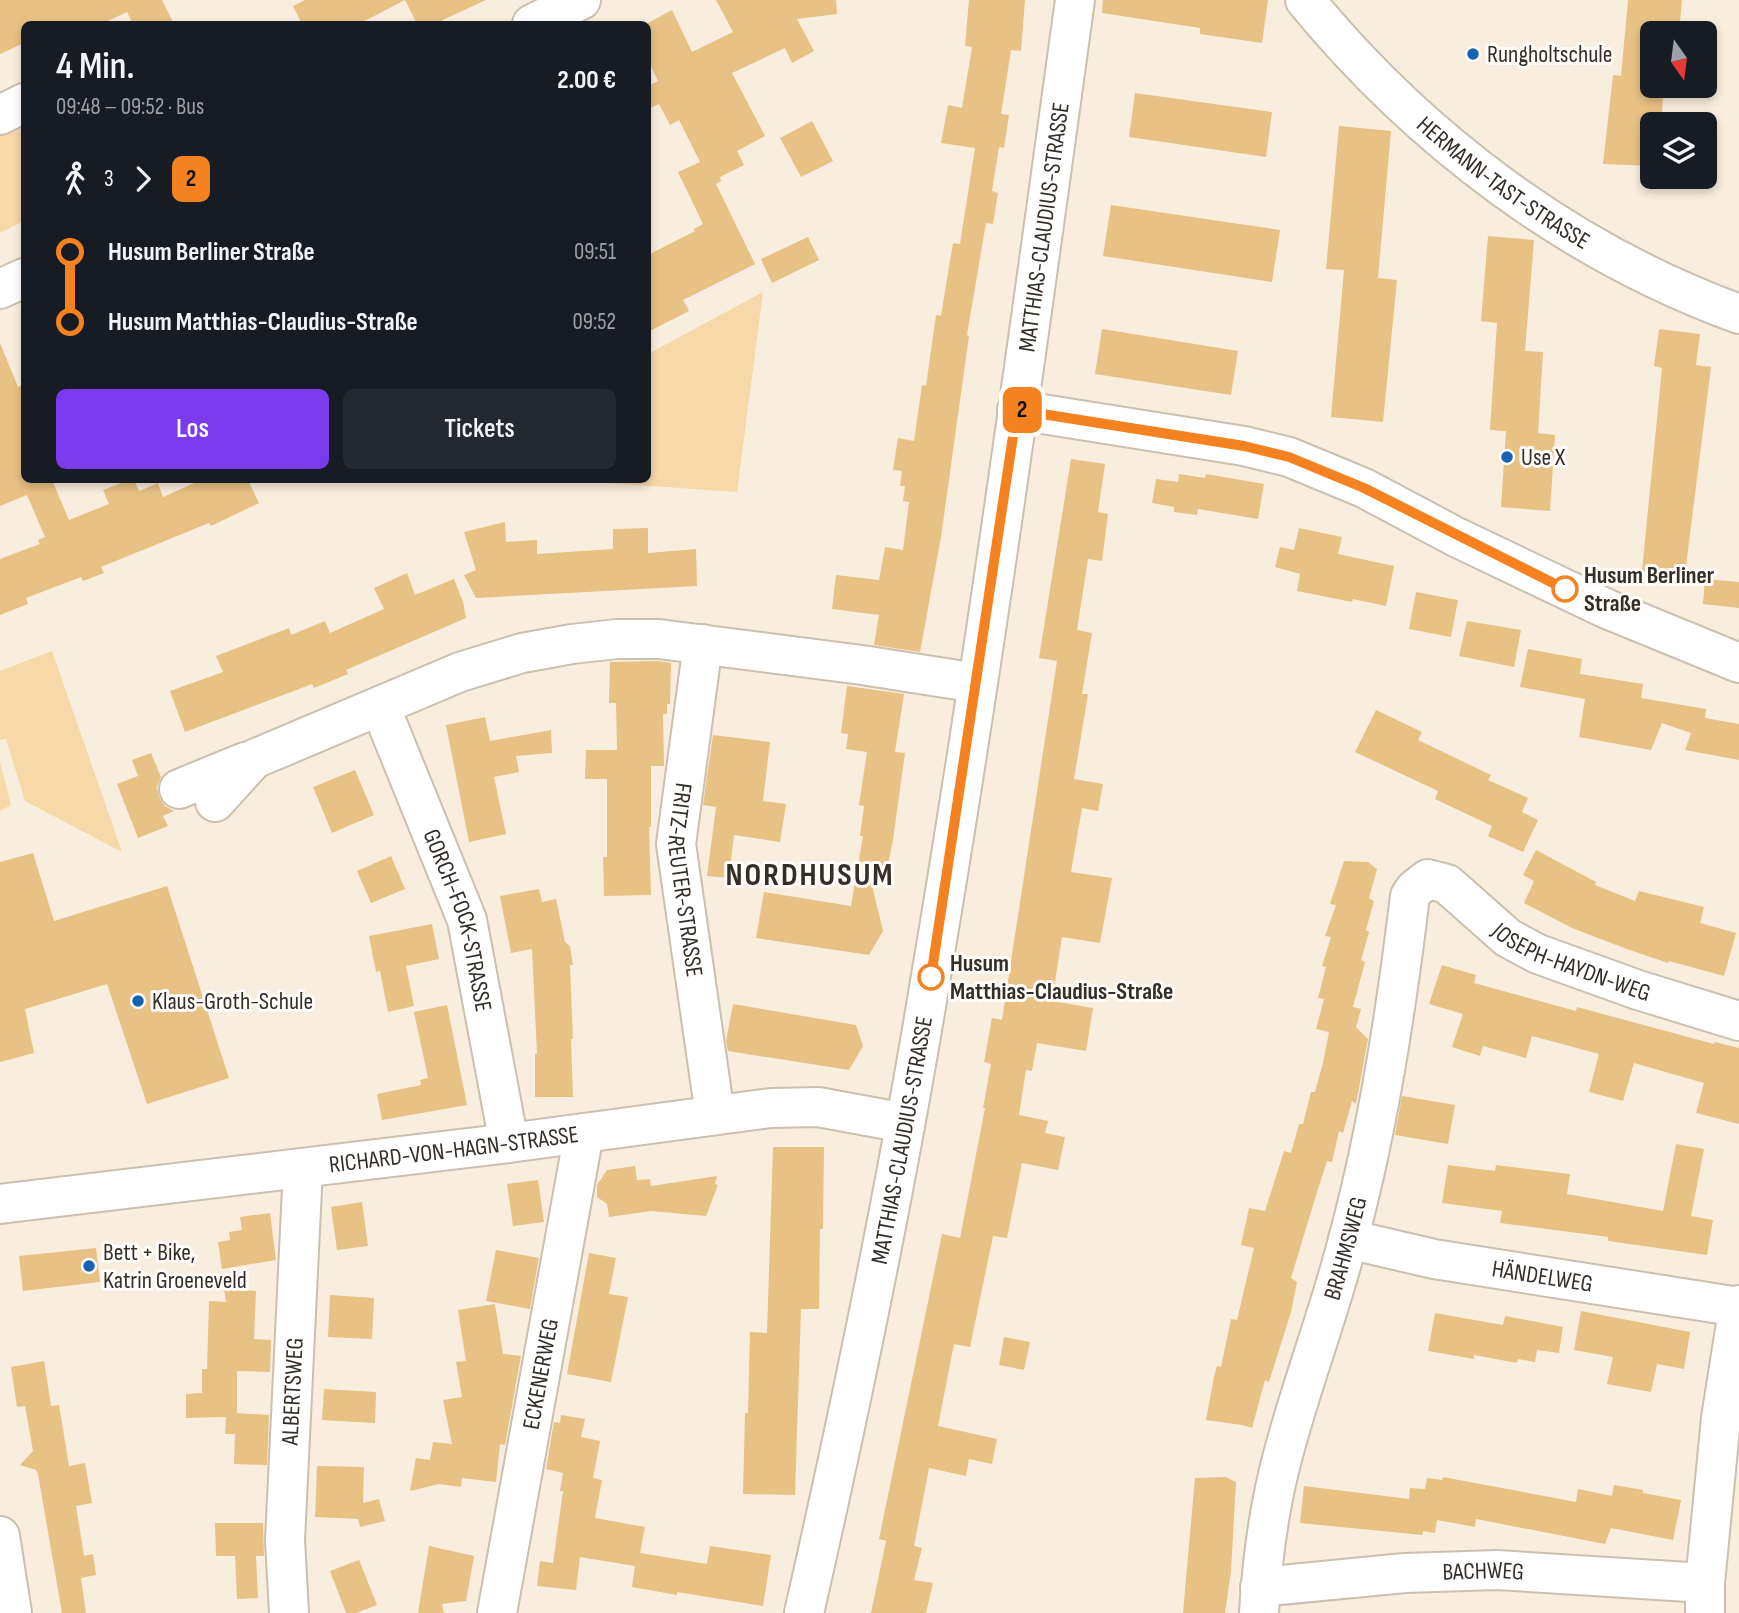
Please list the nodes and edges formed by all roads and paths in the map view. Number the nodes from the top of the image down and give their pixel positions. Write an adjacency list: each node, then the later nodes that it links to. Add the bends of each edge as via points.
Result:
1 (581, 0): 4 (street)
2 (1075, 0): 8 (street, MATTHIAS-CLAUDIUS-STRASSE)
3 (1306, 0): 7 (street, HERMANN-TAST-STRASSE, via 1389,91 1508,192 1625,263)
4 (539, 21)
5 (21, 104): 6 (street)
6 (0, 115)
7 (1739, 314)
8 (1017, 410): 10 (street, via 1289,457 1364,488 1607,610); 11 (street, MATTHIAS-CLAUDIUS-STRASSE)
9 (703, 644): 11 (street); 12 (street, via 617,639 547,649 460,672); 18 (street, FRITZ-REUTER-STRASSE, via 676,844)
10 (1739, 663)
11 (977, 683): 19 (street, MATTHIAS-CLAUDIUS-STRASSE)
12 (380, 706): 13 (street); 21 (street, GORCH-FOCK-STRASSE, via 467,920)
13 (254, 759): 14 (street); 15 (street)
14 (179, 789)
15 (215, 802)
16 (1422, 883): 17 (street, JOSEPH-HAYDN-WEG, via 1428,878 1447,884 1508,938 1538,954); 24 (street, BRAHMSWEG, via 1409,896 1380,1102)
17 (1739, 1021)
18 (715, 1115): 19 (street, RICHARD-VON-HAGN-STRASSE, via 818,1107); 20 (street, RICHARD-VON-HAGN-STRASSE)
19 (905, 1123): 32 (street, MATTHIAS-CLAUDIUS-STRASSE, via 855,1388)
20 (584, 1133): 21 (street, RICHARD-VON-HAGN-STRASSE); 31 (street, ECKENERWEG)
21 (509, 1143): 22 (street, RICHARD-VON-HAGN-STRASSE)
22 (303, 1168): 23 (street, RICHARD-VON-HAGN-STRASSE); 30 (street, ALBERTSWEG, via 285,1539)
23 (0, 1204)
24 (1348, 1239): 25 (street, HÄNDELWEG, via 1434,1259); 28 (street, BRAHMSWEG, via 1282,1458)
25 (1739, 1306): 27 (street, via 1721,1418)
26 (0, 1536): 29 (street)
27 (1705, 1598): 28 (street, BACHWEG, via 1497,1570 1405,1573)
28 (1260, 1600)
29 (12, 1613)
30 (289, 1613)
31 (497, 1613)
32 (804, 1613)

